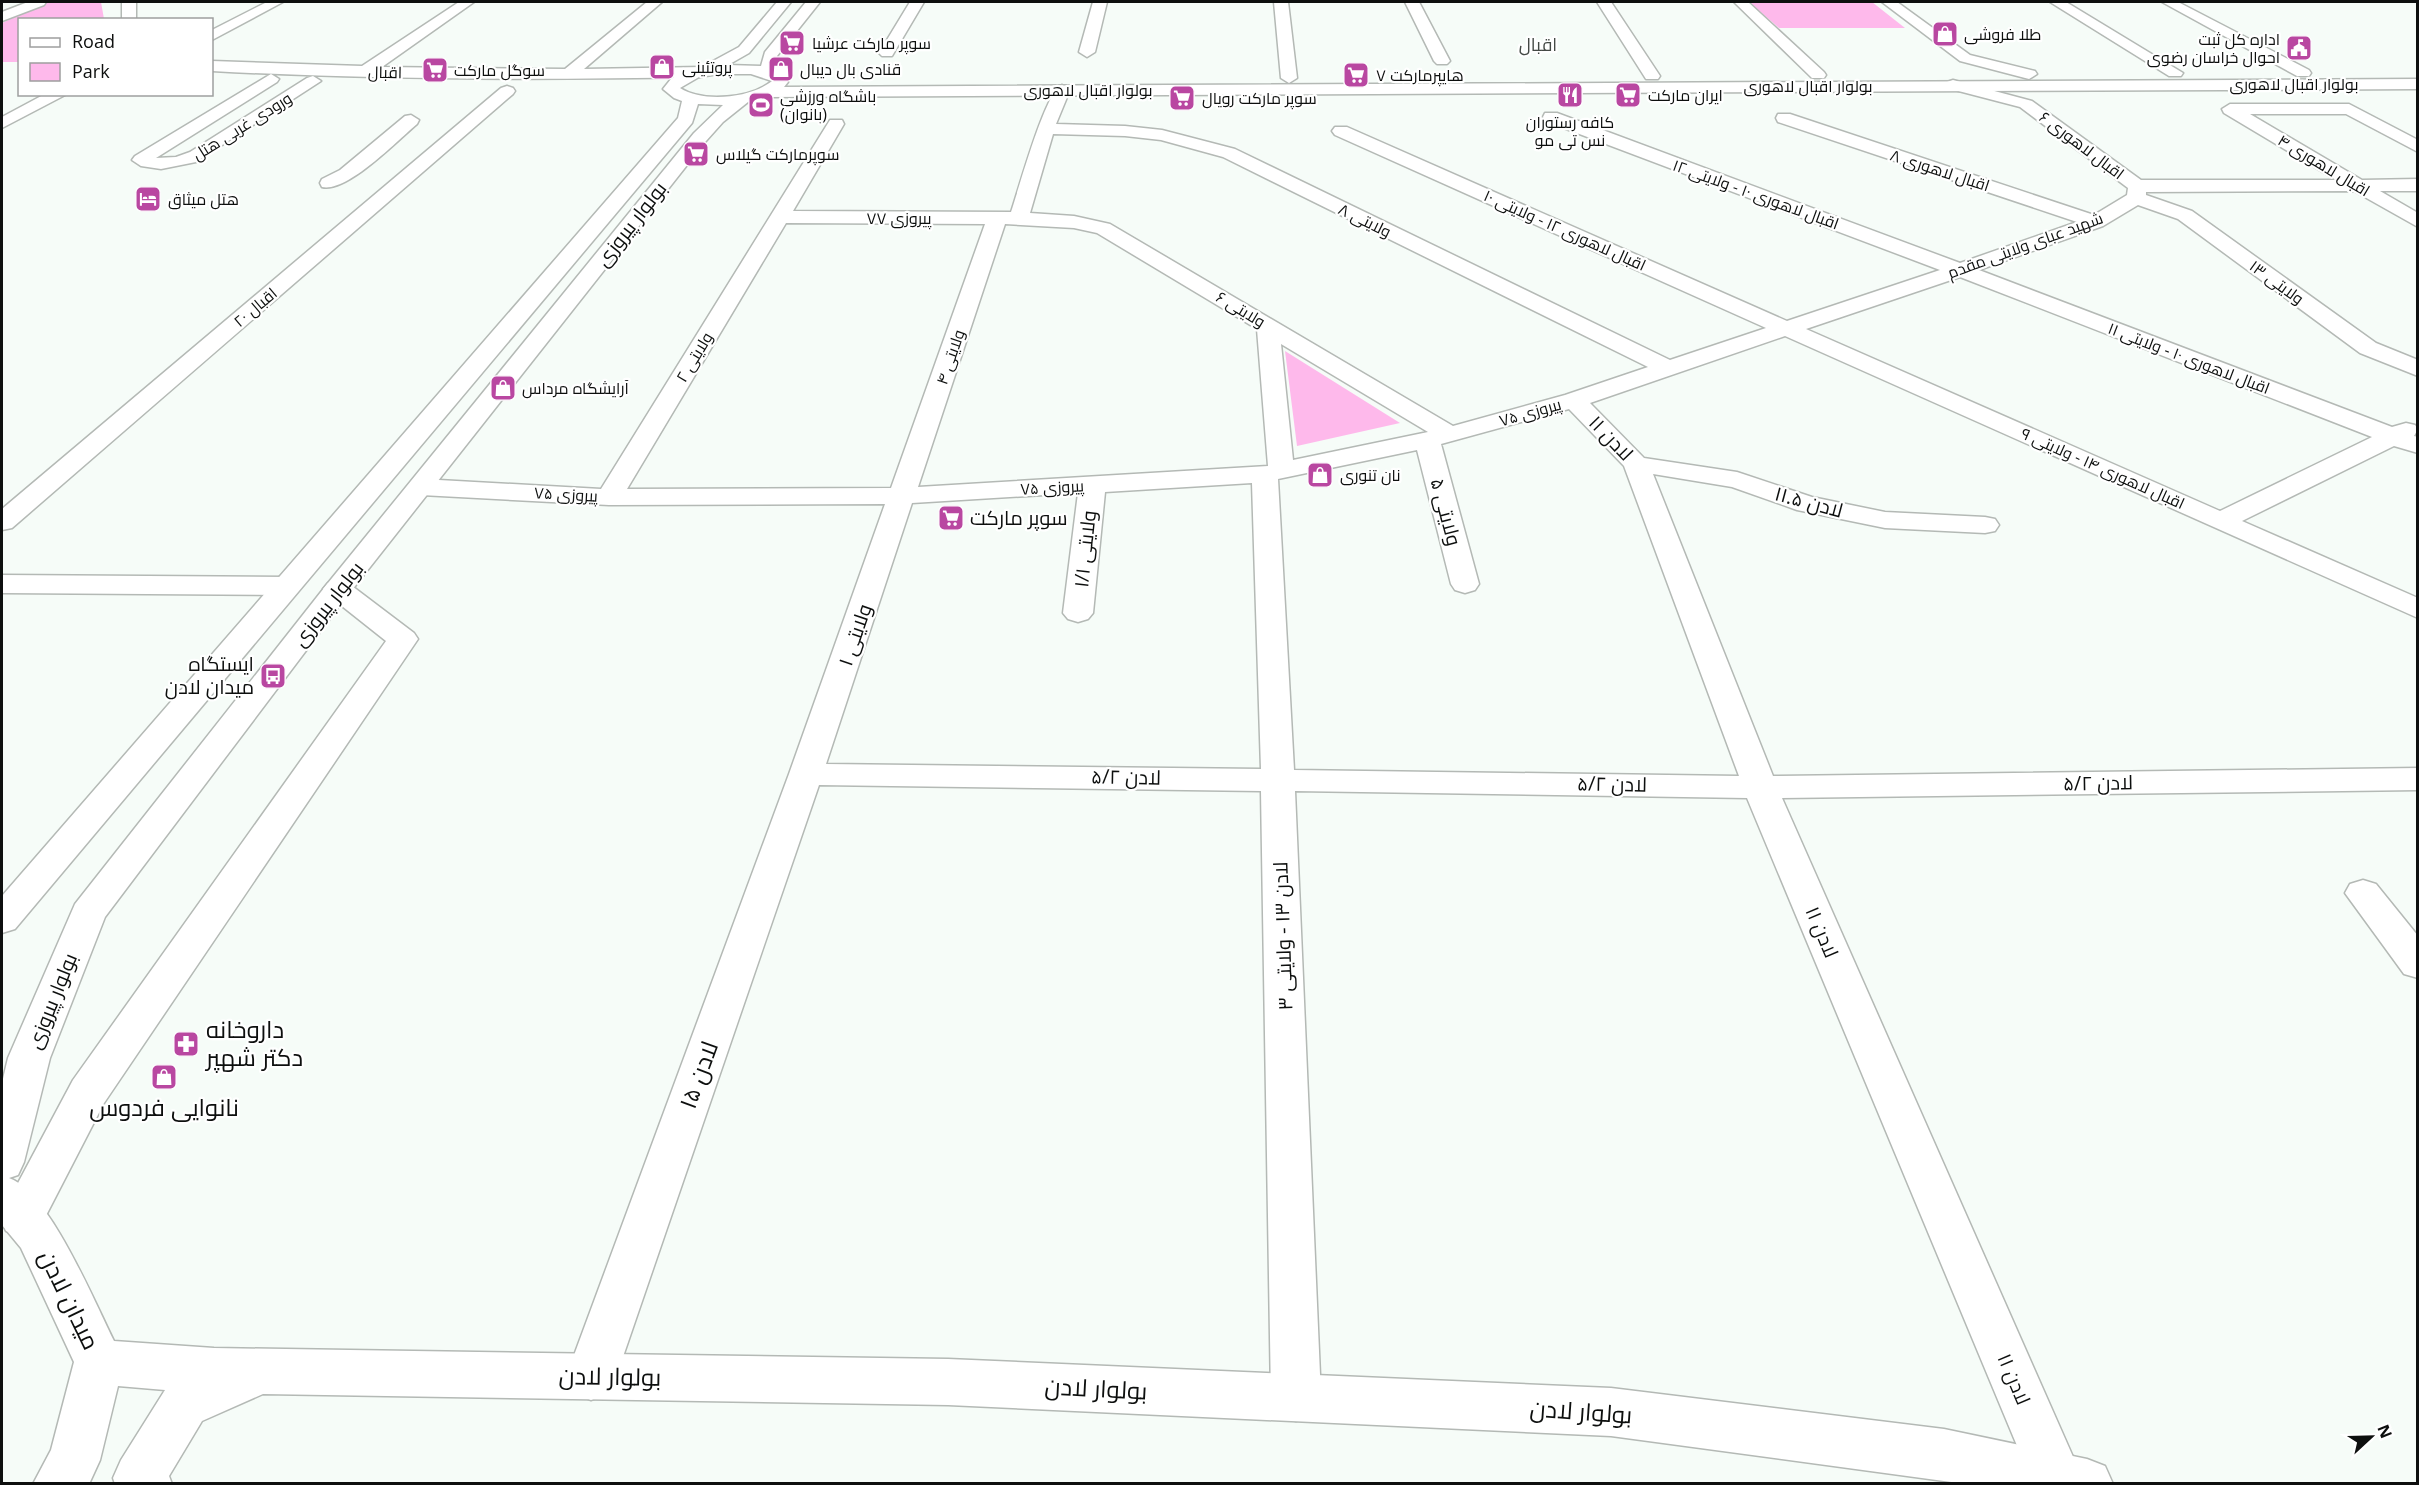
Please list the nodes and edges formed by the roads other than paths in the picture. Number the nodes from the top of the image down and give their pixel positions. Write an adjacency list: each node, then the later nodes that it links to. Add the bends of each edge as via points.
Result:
1 (39, 2): 17 (street)
2 (129, 2): 18 (street)
3 (276, 2): 19 (street)
4 (467, 2): 25 (street)
5 (655, 2): 33 (street)
6 (784, 2): 26 (street, via 744,50)
7 (813, 2): 27 (street, via 770,55)
8 (917, 2): 21 (street)
9 (1100, 2): 20 (street)
10 (1281, 2): 37 (street)
11 (1412, 2): 22 (street)
12 (1604, 2): 35 (street)
13 (1741, 2): 34 (street)
14 (1889, 2): 24 (street)
15 (2057, 2): 28 (street)
16 (2169, 2): 29 (street)
17 (2, 17)
18 (129, 18)
19 (213, 35)
20 (1087, 52)
21 (887, 53)
22 (1442, 61)
23 (213, 66): 25 (street, اقبال)
24 (1952, 71): 31 (street, بولوار اقبال لاهوری); 31 (street); 34 (street, بولوار اقبال لاهوری); 39 (street, بولوار اقبال لاهوری); 41 (street, بولوار اقبال لاهوری); 51 (street)
25 (364, 72): 33 (street, اقبال)
26 (702, 72): 27 (street, بولوار اقبال لاهوری); 33 (street, اقبال); 48 (street, بولوار پیروزی, via 674,83 671,89)
27 (770, 72): 37 (street, بولوار اقبال لاهوری, via 838,80); 46 (street, via 780,82)
28 (2175, 73): 29 (street, بولوار اقبال لاهوری); 31 (street, بولوار اقبال لاهوری)
29 (2303, 73): 30 (street, بولوار اقبال لاهوری)
30 (2418, 73)
31 (2029, 74)
32 (213, 75): 36 (street, اقبال)
33 (567, 75)
34 (1818, 75): 35 (street, بولوار اقبال لاهوری)
35 (1652, 76): 39 (street, بولوار اقبال لاهوری)
36 (271, 78): 38 (street, اقبال); 38 (street, ورودی غربی هتل, via 141,160 184,162)
37 (1289, 78): 39 (street, بولوار اقبال لاهوری)
38 (314, 81): 42 (street, اقبال)
39 (1438, 82): 44 (street, بولوار اقبال لاهوری)
40 (2418, 84): 41 (street, بولوار اقبال لاهوری)
41 (2048, 85): 51 (street)
42 (461, 89)
43 (484, 90): 61 (street, اقبال ۲۰, via 512,91)
44 (1062, 90): 46 (street, بولوار اقبال لاهوری); 57 (street, ولایتی ۴)
45 (654, 94): 48 (street)
46 (755, 95): 48 (street, بولوار اقبال لاهوری, via 721,100); 81 (street, بولوار پیروزی, via 717,118 700,137)
47 (54, 96): 50 (street)
48 (684, 97): 89 (street, بولوار پیروزی, via 686,119)
49 (12, 101): 50 (street)
50 (43, 101): 55 (street)
51 (2026, 104): 63 (street, اقبال لاهوری ۶)
52 (1551, 117): 68 (street, اقبال لاهوری ۱۰ - ولایتی ۱۲)
53 (1784, 118): 67 (street, اقبال لاهوری ۸)
54 (411, 120): 61 (street, via 346,174 329,183)
55 (2, 123)
56 (836, 124): 64 (street, ولایتی ۲)
57 (1046, 129): 65 (street, ولایتی ۴); 71 (street, ولایتی ۸, via 1162,135 1230,153)
58 (1341, 131): 70 (street, اقبال لاهوری ۱۲ - ولایتی ۱۰)
59 (2418, 147): 62 (street, اقبال لاهوری ۴, via 2349,108 2230,109)
60 (2418, 185): 62 (street)
61 (397, 186): 85 (street, اقبال ۲۰)
62 (2357, 186): 63 (street); 66 (street, اقبال لاهوری ۴)
63 (2137, 192): 67 (street, شهید عبای ولایتی مقدم); 72 (street, ولایتی ۱۳, via 2185,215 2368,348)
64 (778, 217): 65 (street, پیروزی ۷۷); 83 (street, ولایتی ۲)
65 (1008, 218): 69 (street, ولایتی ۶, via 1103,228); 82 (street, ولایتی ۴)
66 (2418, 221)
67 (2096, 222): 68 (street, شهید عبای ولایتی مقدم)
68 (1960, 270): 70 (street, شهید عبای ولایتی مقدم); 75 (street, اقبال لاهوری ۱۰ - ولایتی ۱۱)
69 (1268, 325): 76 (street, ولایتی ۶); 79 (street, لادن ۱۳ - ولایتی ۳)
70 (1788, 329): 71 (street, شهید عبای ولایتی مقدم); 84 (street, اقبال لاهوری ۱۴ - ولایتی ۹)
71 (1668, 368): 73 (street, پیروزی ۷۵)
72 (2418, 369)
73 (1574, 400): 76 (street, پیروزی ۷۵); 78 (street, لادن ۱۱)
74 (2418, 425): 75 (street)
75 (2393, 437): 77 (street, اقبال لاهوری ۱۰ - ولایتی ۱۱); 84 (street)
76 (1438, 438): 79 (street, پیروزی ۷۵); 88 (street, ولایتی ۵)
77 (2418, 446)
78 (1636, 464): 86 (street, لادن ۱۱.۵, via 1737,480 1806,504 1885,520); 96 (street, لادن ۱۱)
79 (1273, 473): 80 (street, پیروزی ۷۵); 94 (street, لادن ۱۳ - ولایتی ۳)
80 (1092, 484): 82 (street, پیروزی ۷۵); 92 (street, ولایتی ۱/۱)
81 (421, 487): 83 (street, پیروزی ۷۵); 90 (street, بولوار پیروزی)
82 (903, 496): 83 (street, پیروزی ۷۵); 93 (street, ولایتی ۱)
83 (609, 497)
84 (2221, 521): 91 (street, اقبال لاهوری ۱۴ - ولایتی ۹)
85 (2, 522)
86 (1985, 525)
87 (2, 584): 89 (street)
88 (1465, 584)
89 (287, 586): 98 (street, بولوار پیروزی)
90 (338, 589): 100 (street, بولوار پیروزی, via 88,913 29,1058); 101 (street, via 403,639)
91 (2418, 609)
92 (1078, 613)
93 (806, 774): 94 (street, لادن ۵/۲); 104 (street, لادن ۱۵)
94 (1278, 779): 96 (street, لادن ۵/۲); 105 (street, لادن ۱۳ - ولایتی ۳)
95 (2418, 779): 96 (street, لادن ۵/۲)
96 (1760, 787): 106 (street, لادن ۱۱)
97 (2363, 893): 99 (street)
98 (2, 920)
99 (2418, 964)
100 (2, 1162)
101 (12, 1206): 102 (street, میدان لادن, via 38,1235)
102 (99, 1362): 103 (street, بولوار لادن); 107 (street, میدان لادن, via 74,1460)
103 (261, 1372): 104 (street, بولوار لادن); 108 (street, via 184,1404 139,1478)
104 (591, 1377): 105 (street, بولوار لادن, via 948,1382)
105 (1296, 1398): 106 (street, بولوار لادن, via 1611,1412 1944,1454)
106 (2072, 1480)
107 (58, 1484)
108 (146, 1484)

